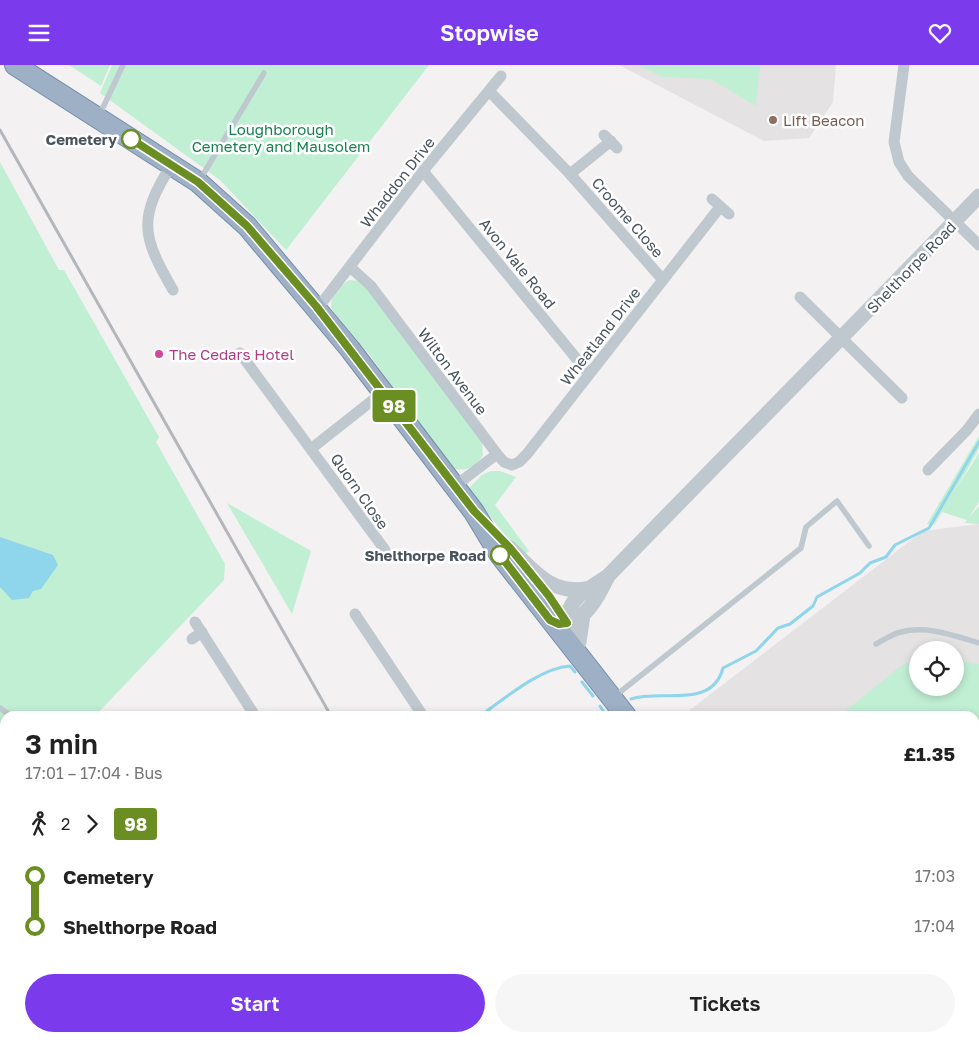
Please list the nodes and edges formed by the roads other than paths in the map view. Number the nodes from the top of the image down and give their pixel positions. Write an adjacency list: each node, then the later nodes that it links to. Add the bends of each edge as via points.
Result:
1 (16, 65): 7 (highway)
2 (123, 65): 7 (lane)
3 (904, 65): 15 (street, via 894,142 896,153 908,176)
4 (264, 73): 12 (lane)
5 (501, 76): 6 (street, Whaddon Drive)
6 (490, 92): 10 (street, Whaddon Drive); 11 (street, Croome Close)
7 (98, 118): 9 (highway)
8 (611, 141): 11 (street, Croome Close)
9 (172, 164): 12 (highway); 19 (street, via 151,201 147,221 149,244)
10 (423, 171): 17 (street, Whaddon Drive); 24 (street, Avon Vale Road)
11 (570, 173): 18 (street, Croome Close)
12 (198, 182): 21 (highway, via 247,226)
13 (979, 197): 15 (street, Shelthorpe Road)
14 (720, 207): 18 (street, Wheatland Drive)
15 (955, 221): 16 (street); 22 (street, Shelthorpe Road)
16 (979, 245)
17 (350, 267): 21 (street, Whaddon Drive); 29 (street, Wilton Avenue, via 371,286)
18 (663, 280): 24 (street, Wheatland Drive)
19 (173, 290)
20 (800, 297): 22 (street)
21 (316, 306): 25 (highway)
22 (842, 338): 26 (street); 36 (street, Shelthorpe Road, via 793,384)
23 (240, 353): 28 (street, Quorn Close)
24 (589, 374): 29 (street, Wheatland Drive, via 519,462 512,465)
25 (383, 392): 28 (street, Quorn Close); 31 (highway)
26 (902, 398)
27 (979, 414): 30 (street)
28 (312, 448): 35 (street, Quorn Close)
29 (497, 454): 31 (street)
30 (928, 471)
31 (455, 486): 32 (highway)
32 (474, 511): 34 (highway); 39 (highway, via 500,555)
33 (869, 546): 46 (lane, via 837,501 806,527 801,548)
34 (510, 548): 37 (street, Shelthorpe Road, via 536,573 560,589); 39 (highway)
35 (384, 550)
36 (608, 576): 37 (street, Shelthorpe Road); 39 (street, Shelthorpe Road, via 597,597)
37 (586, 589): 39 (street, Shelthorpe Road, via 570,605)
38 (356, 614): 48 (street)
39 (566, 619): 45 (highway); 45 (street, Shelthorpe Road)
40 (195, 622): 41 (street)
41 (202, 632): 42 (street); 47 (street)
42 (192, 639)
43 (979, 643): 44 (lane, via 921,629 900,632)
44 (876, 644)
45 (576, 645): 46 (highway)
46 (612, 698): 49 (highway)
47 (252, 711)
48 (420, 711)
49 (622, 711)

